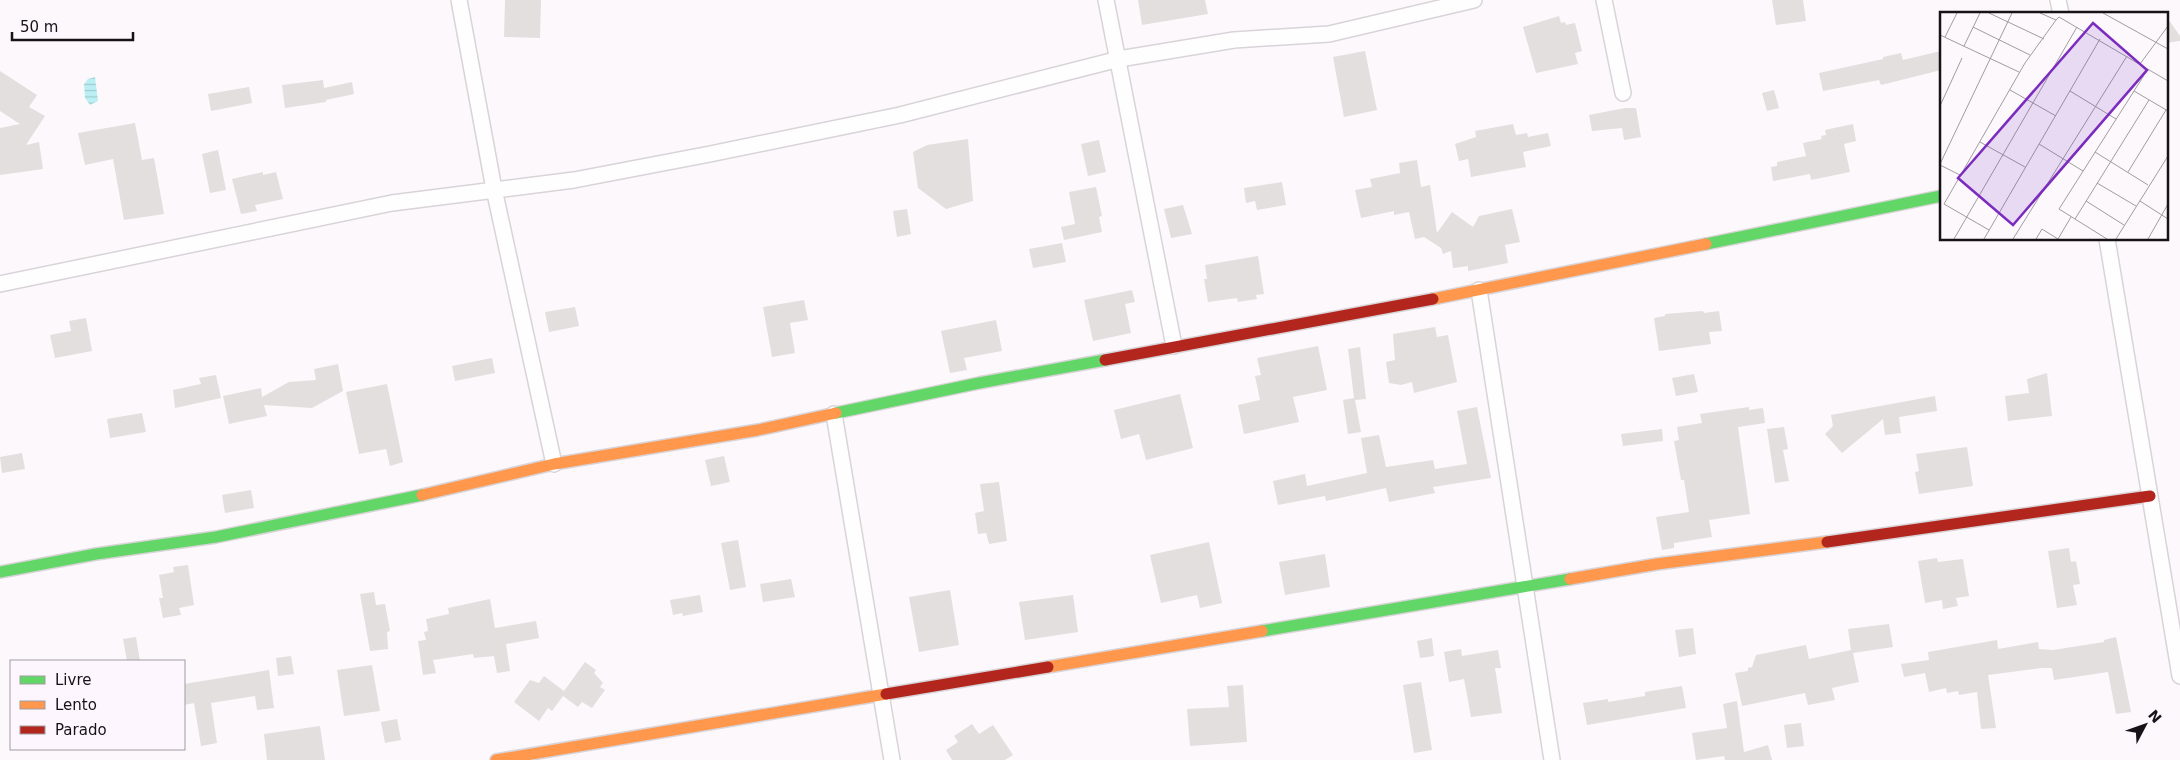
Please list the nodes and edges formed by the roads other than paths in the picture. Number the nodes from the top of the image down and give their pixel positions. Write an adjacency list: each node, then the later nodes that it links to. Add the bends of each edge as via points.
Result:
1 (459, 0): 7 (street)
2 (1106, 0): 5 (street)
3 (1474, 0): 5 (street, via 1329,34 1234,40)
4 (1604, 0): 6 (street)
5 (1119, 59): 7 (street, via 900,115 574,180); 12 (street)
6 (1623, 93)
7 (494, 189): 10 (street, via 392,203); 14 (street)
8 (1940, 196): 11 (street)
9 (2107, 240): 15 (street)
10 (0, 284)
11 (1479, 290): 12 (street); 17 (street)
12 (1174, 346): 13 (street)
13 (834, 414): 14 (street); 20 (street)
14 (554, 464): 16 (street, via 434,494 216,537)
15 (2150, 496): 17 (street, via 1657,564); 18 (street)
16 (0, 572)
17 (1525, 586): 20 (street); 23 (street)
18 (2179, 656): 19 (street)
19 (2180, 676)
20 (881, 695): 21 (street); 22 (street)
21 (496, 760)
22 (892, 760)
23 (1552, 760)

